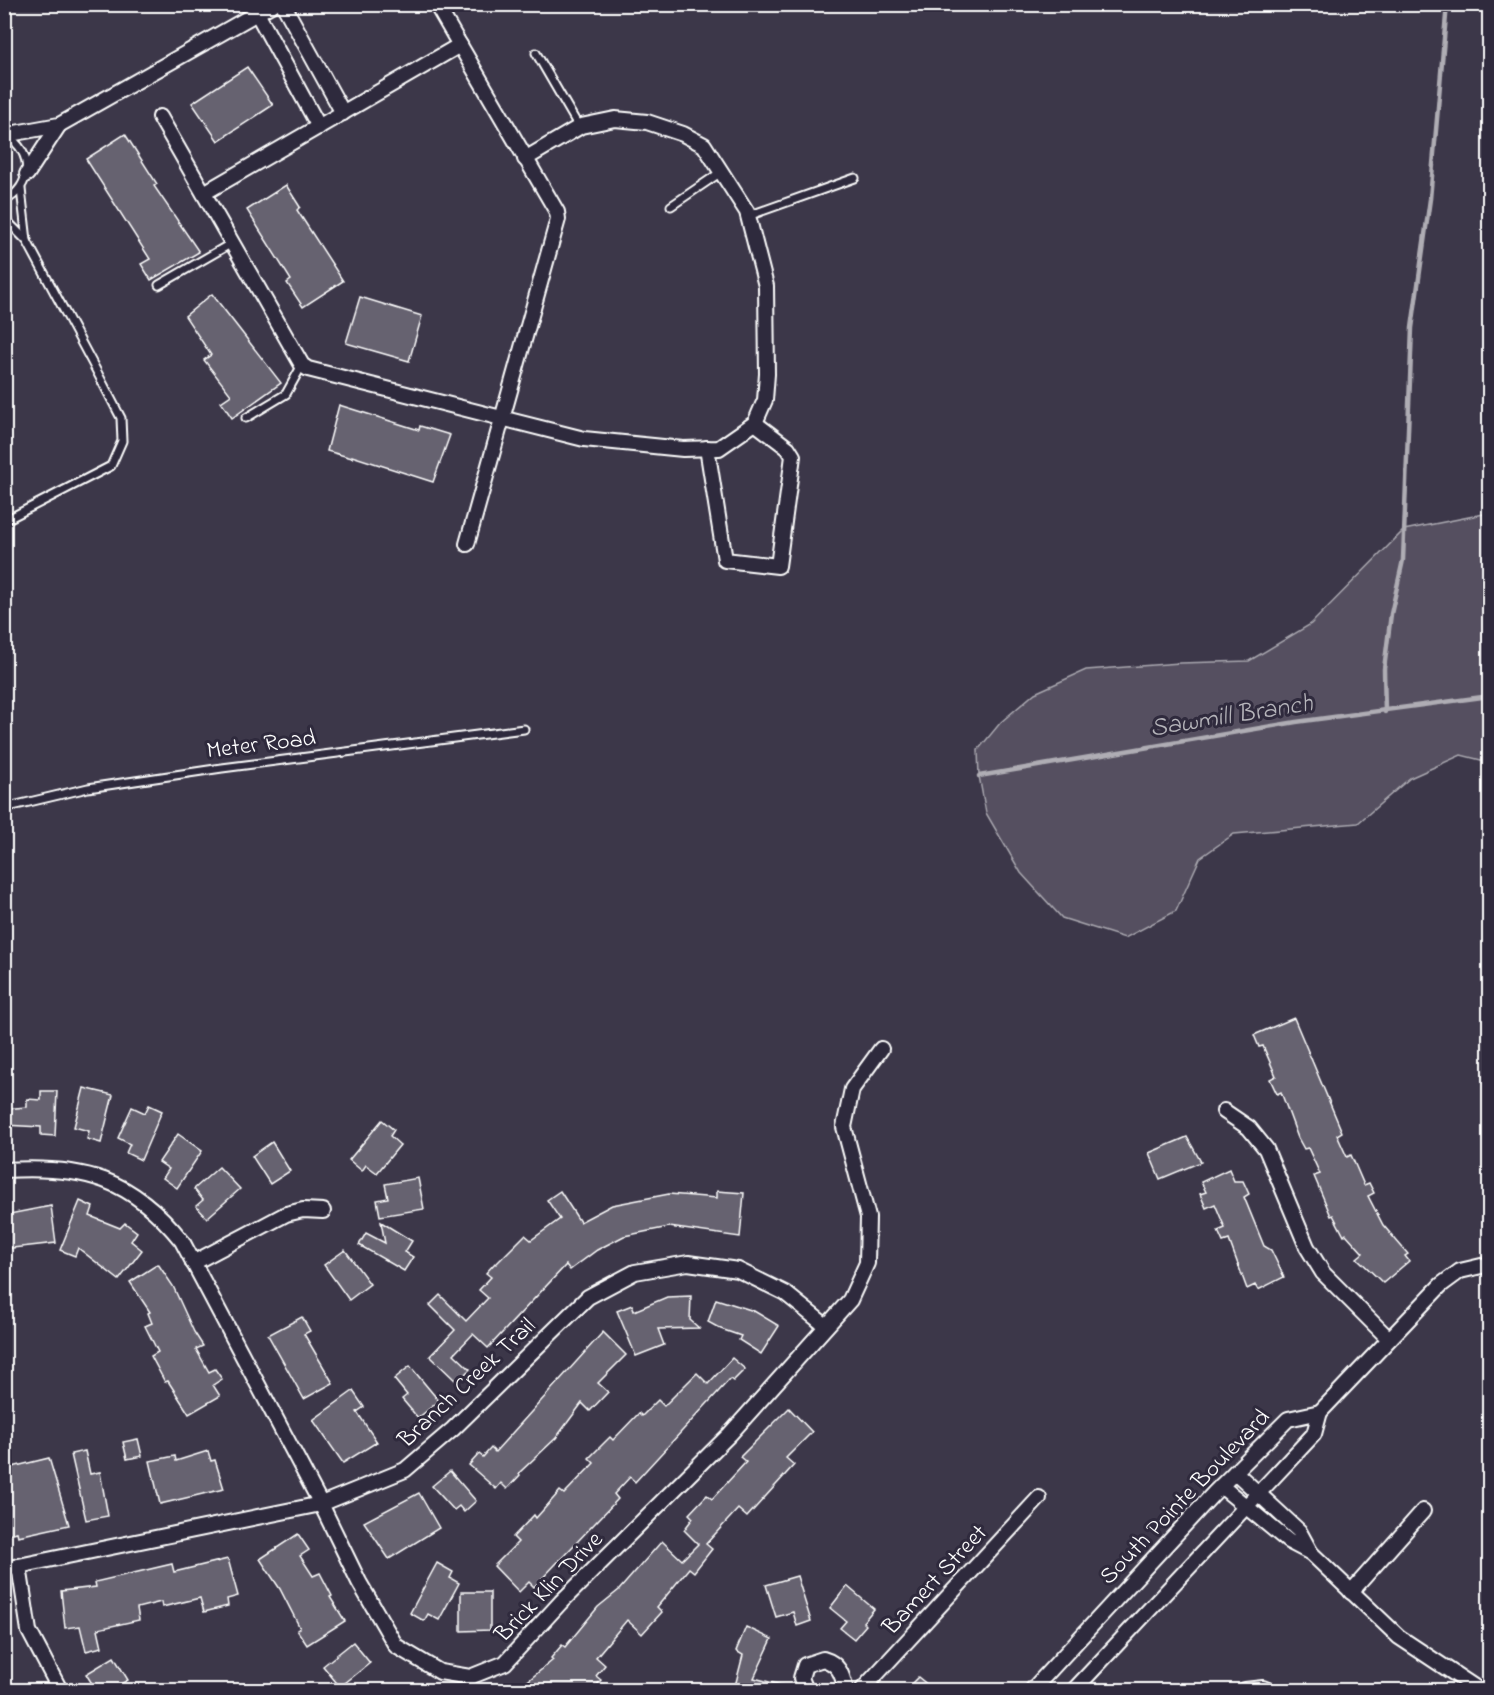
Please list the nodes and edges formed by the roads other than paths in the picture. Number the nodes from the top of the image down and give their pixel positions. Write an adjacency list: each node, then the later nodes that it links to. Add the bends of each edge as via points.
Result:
1 (273, 4): 4 (street)
2 (283, 4): 7 (street)
3 (436, 4): 5 (street)
4 (257, 13): 9 (street); 10 (street)
5 (460, 45): 7 (street); 13 (street)
6 (536, 53): 11 (lane)
7 (343, 112): 10 (street)
8 (160, 117): 18 (street)
9 (59, 125): 12 (street); 15 (street)
10 (319, 127): 18 (street)
11 (579, 127): 13 (street); 14 (street, via 615,119 647,122 704,145)
12 (4, 135): 15 (lane, via 23,150)
13 (525, 159): 28 (street, via 558,219)
14 (723, 171): 20 (lane); 21 (street)
15 (27, 174): 17 (lane)
16 (855, 178): 21 (lane)
17 (21, 189): 19 (lane); 23 (lane)
18 (204, 193): 24 (street)
19 (4, 201)
20 (672, 206)
21 (748, 216): 29 (street, via 766,286 765,400)
22 (4, 218): 23 (lane)
23 (27, 241): 31 (lane, via 121,418 122,441 111,466)
24 (232, 243): 25 (lane); 26 (street)
25 (159, 285)
26 (302, 365): 27 (lane, via 286,394); 28 (street)
27 (246, 418)
28 (503, 418): 30 (street, via 584,439); 32 (street)
29 (755, 423): 30 (street, via 719,448); 30 (street, via 793,456 778,566 725,560)
30 (707, 448)
31 (4, 521)
32 (467, 544)
33 (524, 729): 34 (lane, Meter Road, via 211,769 88,788)
34 (4, 808)
35 (881, 1049): 41 (street, Brick Klin Drive, via 852,1089 844,1127 868,1217 867,1263 850,1300)
36 (1224, 1111): 42 (street, via 1249,1128 1266,1149 1307,1247 1323,1273)
37 (4, 1170): 39 (street, Brick Klin Drive, via 77,1172 108,1181 137,1196 161,1215 182,1241)
38 (323, 1211): 39 (street, via 286,1214)
39 (193, 1263): 48 (street, Brick Klin Drive)
40 (1490, 1264): 42 (street, via 1460,1271 1441,1285)
41 (826, 1326): 48 (street, Branch Creek Trail, via 785,1293 738,1269 687,1263 635,1272 588,1297 453,1429 405,1470); 48 (street, Brick Klin Drive, via 730,1434 505,1663 470,1677 440,1672 396,1646)
42 (1389, 1339): 43 (street)
43 (1320, 1412): 44 (street, South Pointe Boulevard, via 1288,1419); 46 (street, South Pointe Boulevard, via 1314,1434)
44 (1235, 1472): 45 (street, South Pointe Boulevard); 46 (street)
45 (1221, 1486): 49 (street); 59 (street, South Pointe Boulevard)
46 (1258, 1494): 49 (street, South Pointe Boulevard); 51 (street, via 1299,1532)
47 (1039, 1498): 58 (street, Bamert Street)
48 (321, 1504): 52 (street, Branch Creek Trail)
49 (1245, 1508): 51 (street, via 1288,1541); 60 (street, South Pointe Boulevard)
50 (1423, 1512): 54 (street)
51 (1311, 1553): 54 (street)
52 (19, 1566): 53 (street, Branch Creek Trail); 55 (street, via 29,1630)
53 (4, 1569)
54 (1351, 1592): 63 (street, via 1399,1637)
55 (60, 1690)
56 (806, 1690): 57 (street, via 801,1678 805,1665 824,1659 836,1665)
57 (846, 1690)
58 (862, 1690)
59 (1032, 1690)
60 (1074, 1690)
61 (1245, 1690): 62 (street)
62 (1268, 1690)
63 (1479, 1690)

